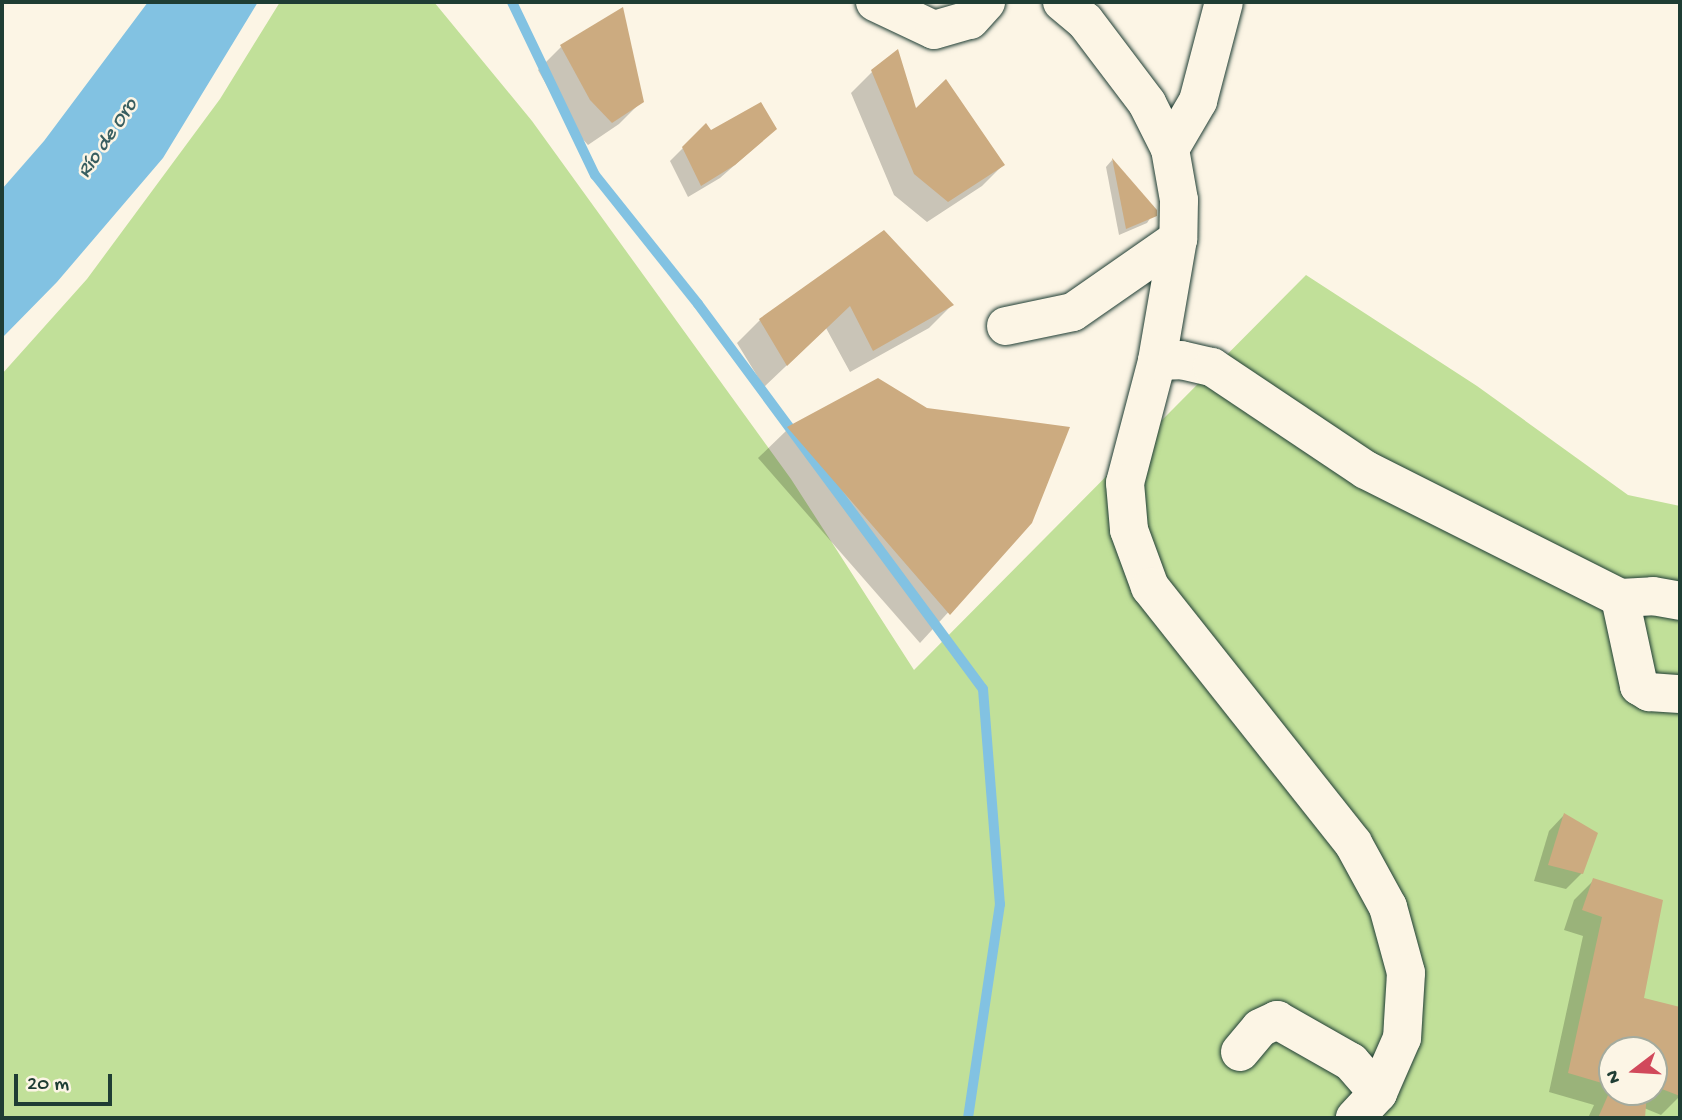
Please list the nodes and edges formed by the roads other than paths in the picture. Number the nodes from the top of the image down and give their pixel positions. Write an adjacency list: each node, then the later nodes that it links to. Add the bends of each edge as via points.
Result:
1 (875, 2): 2 (street, via 934,30 970,20)
2 (986, 2)
3 (1062, 2): 5 (street, via 1086,21 1147,103)
4 (1224, 2): 5 (street, via 1198,101)
5 (1170, 149): 6 (street, via 1179,200)
6 (1178, 239): 7 (street, via 1073,312); 8 (street)
7 (1006, 326)
8 (1157, 361): 9 (street, via 1181,360 1212,367 1366,470); 13 (street, via 1125,483 1129,530 1150,587 1353,843 1388,907 1406,972 1402,1038)
9 (1620, 598): 10 (street, via 1653,596); 11 (street, via 1639,686 1649,692)
10 (1680, 601)
11 (1680, 694)
12 (1240, 1052): 13 (street, via 1260,1028 1277,1020 1351,1062)
13 (1366, 1106)

